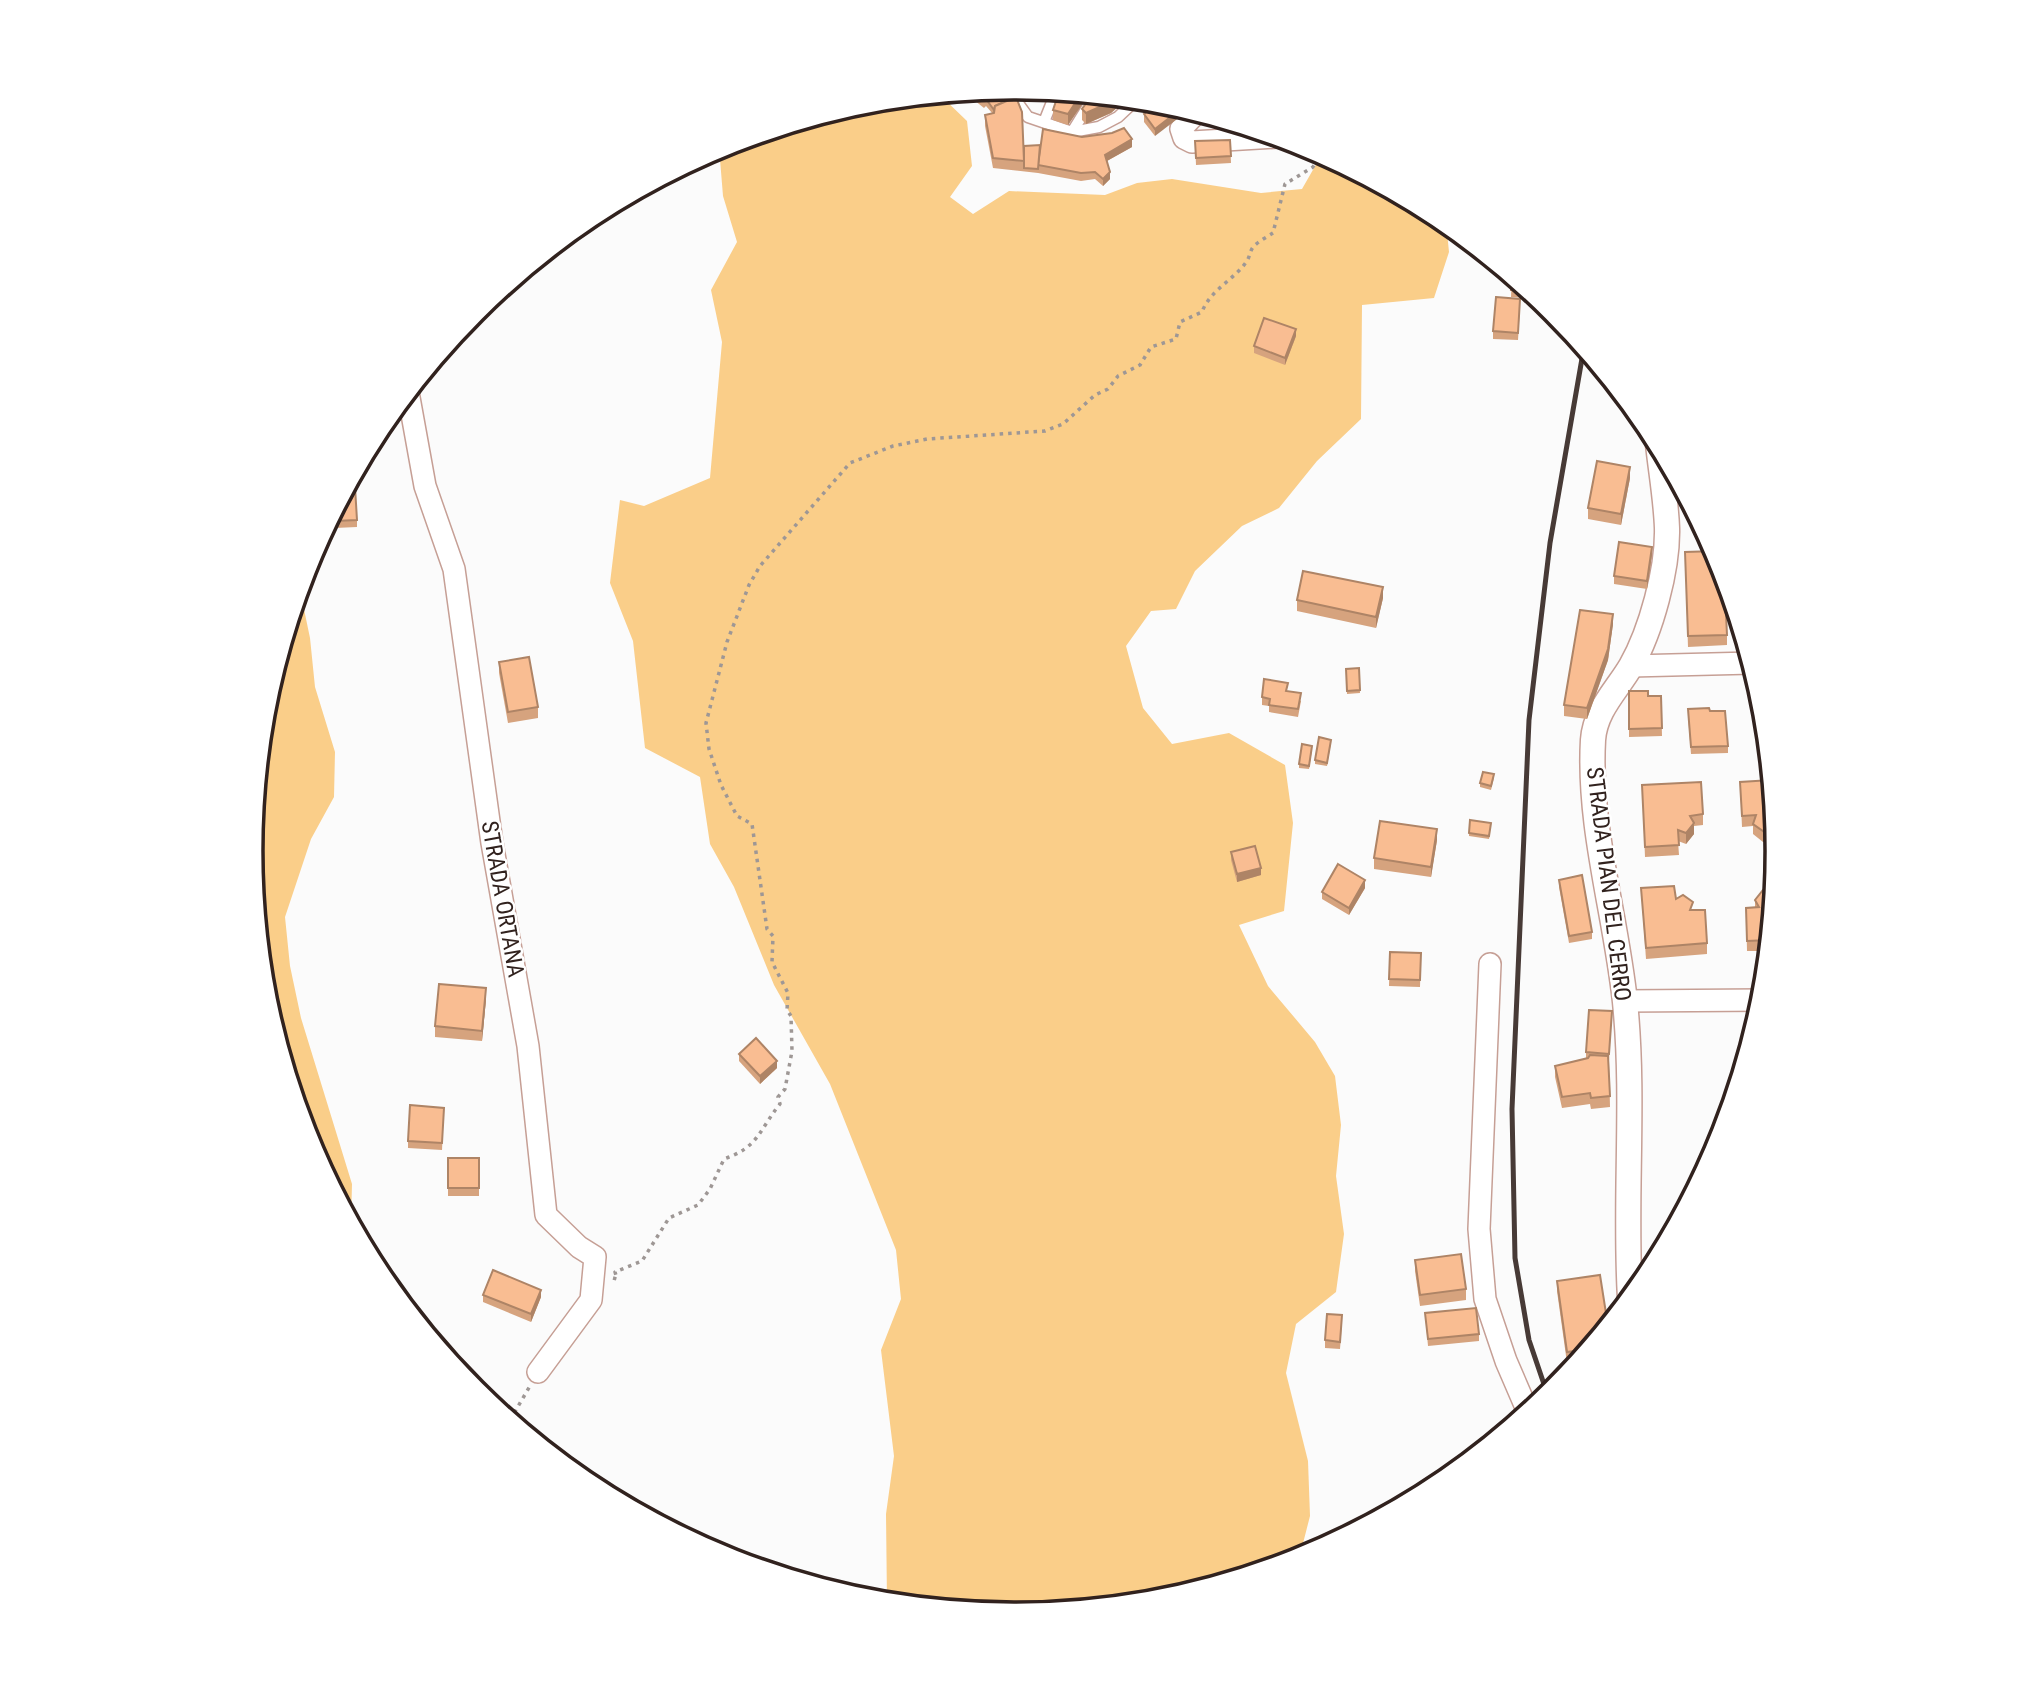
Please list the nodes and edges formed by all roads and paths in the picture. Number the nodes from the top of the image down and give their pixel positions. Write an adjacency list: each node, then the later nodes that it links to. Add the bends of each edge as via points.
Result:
1 (1016, 100): 6 (lane, via 1028,117)
2 (1052, 101): 6 (lane)
3 (1090, 104): 7 (lane)
4 (1127, 108): 7 (lane, via 1099,127)
5 (1189, 121): 8 (street, via 1181,129 1184,138 1192,142)
6 (1044, 122): 7 (lane)
7 (1072, 132)
8 (1251, 139)
9 (1315, 163): 17 (path, via 1285,184 1273,233 1252,247 1248,260 1205,302 1202,312 1180,322 1176,338 1151,347 1140,365 1118,376 1063,424 1045,430 928,439 893,446 850,463 760,566 727,642 706,723 721,785 737,816 752,824 767,929 773,936 772,961 788,993 791,1016 793,1051 785,1089 766,1126 745,1152 724,1159 698,1205 669,1218 642,1261 615,1272 617,1279)
10 (410, 405): 19 (street, STRADA ORTANA, via 425,486 454,569 492,843 528,1046 546,1215 595,1257 591,1300)
11 (1661, 468): 13 (street, STRADA PIAN DEL CERRO, via 1665,555 1648,623)
12 (1741, 663): 13 (street)
13 (1631, 666): 16 (street, STRADA PIAN DEL CERRO, via 1605,701 1593,736 1592,785)
14 (1490, 964): 20 (street, via 1479,1229 1485,1299)
15 (1751, 1000): 16 (street)
16 (1625, 1001): 18 (street, STRADA PIAN DEL CERRO, via 1631,1092)
17 (609, 1277)
18 (1629, 1282)
19 (538, 1372): 21 (path)
20 (1524, 1403)
21 (515, 1412)

